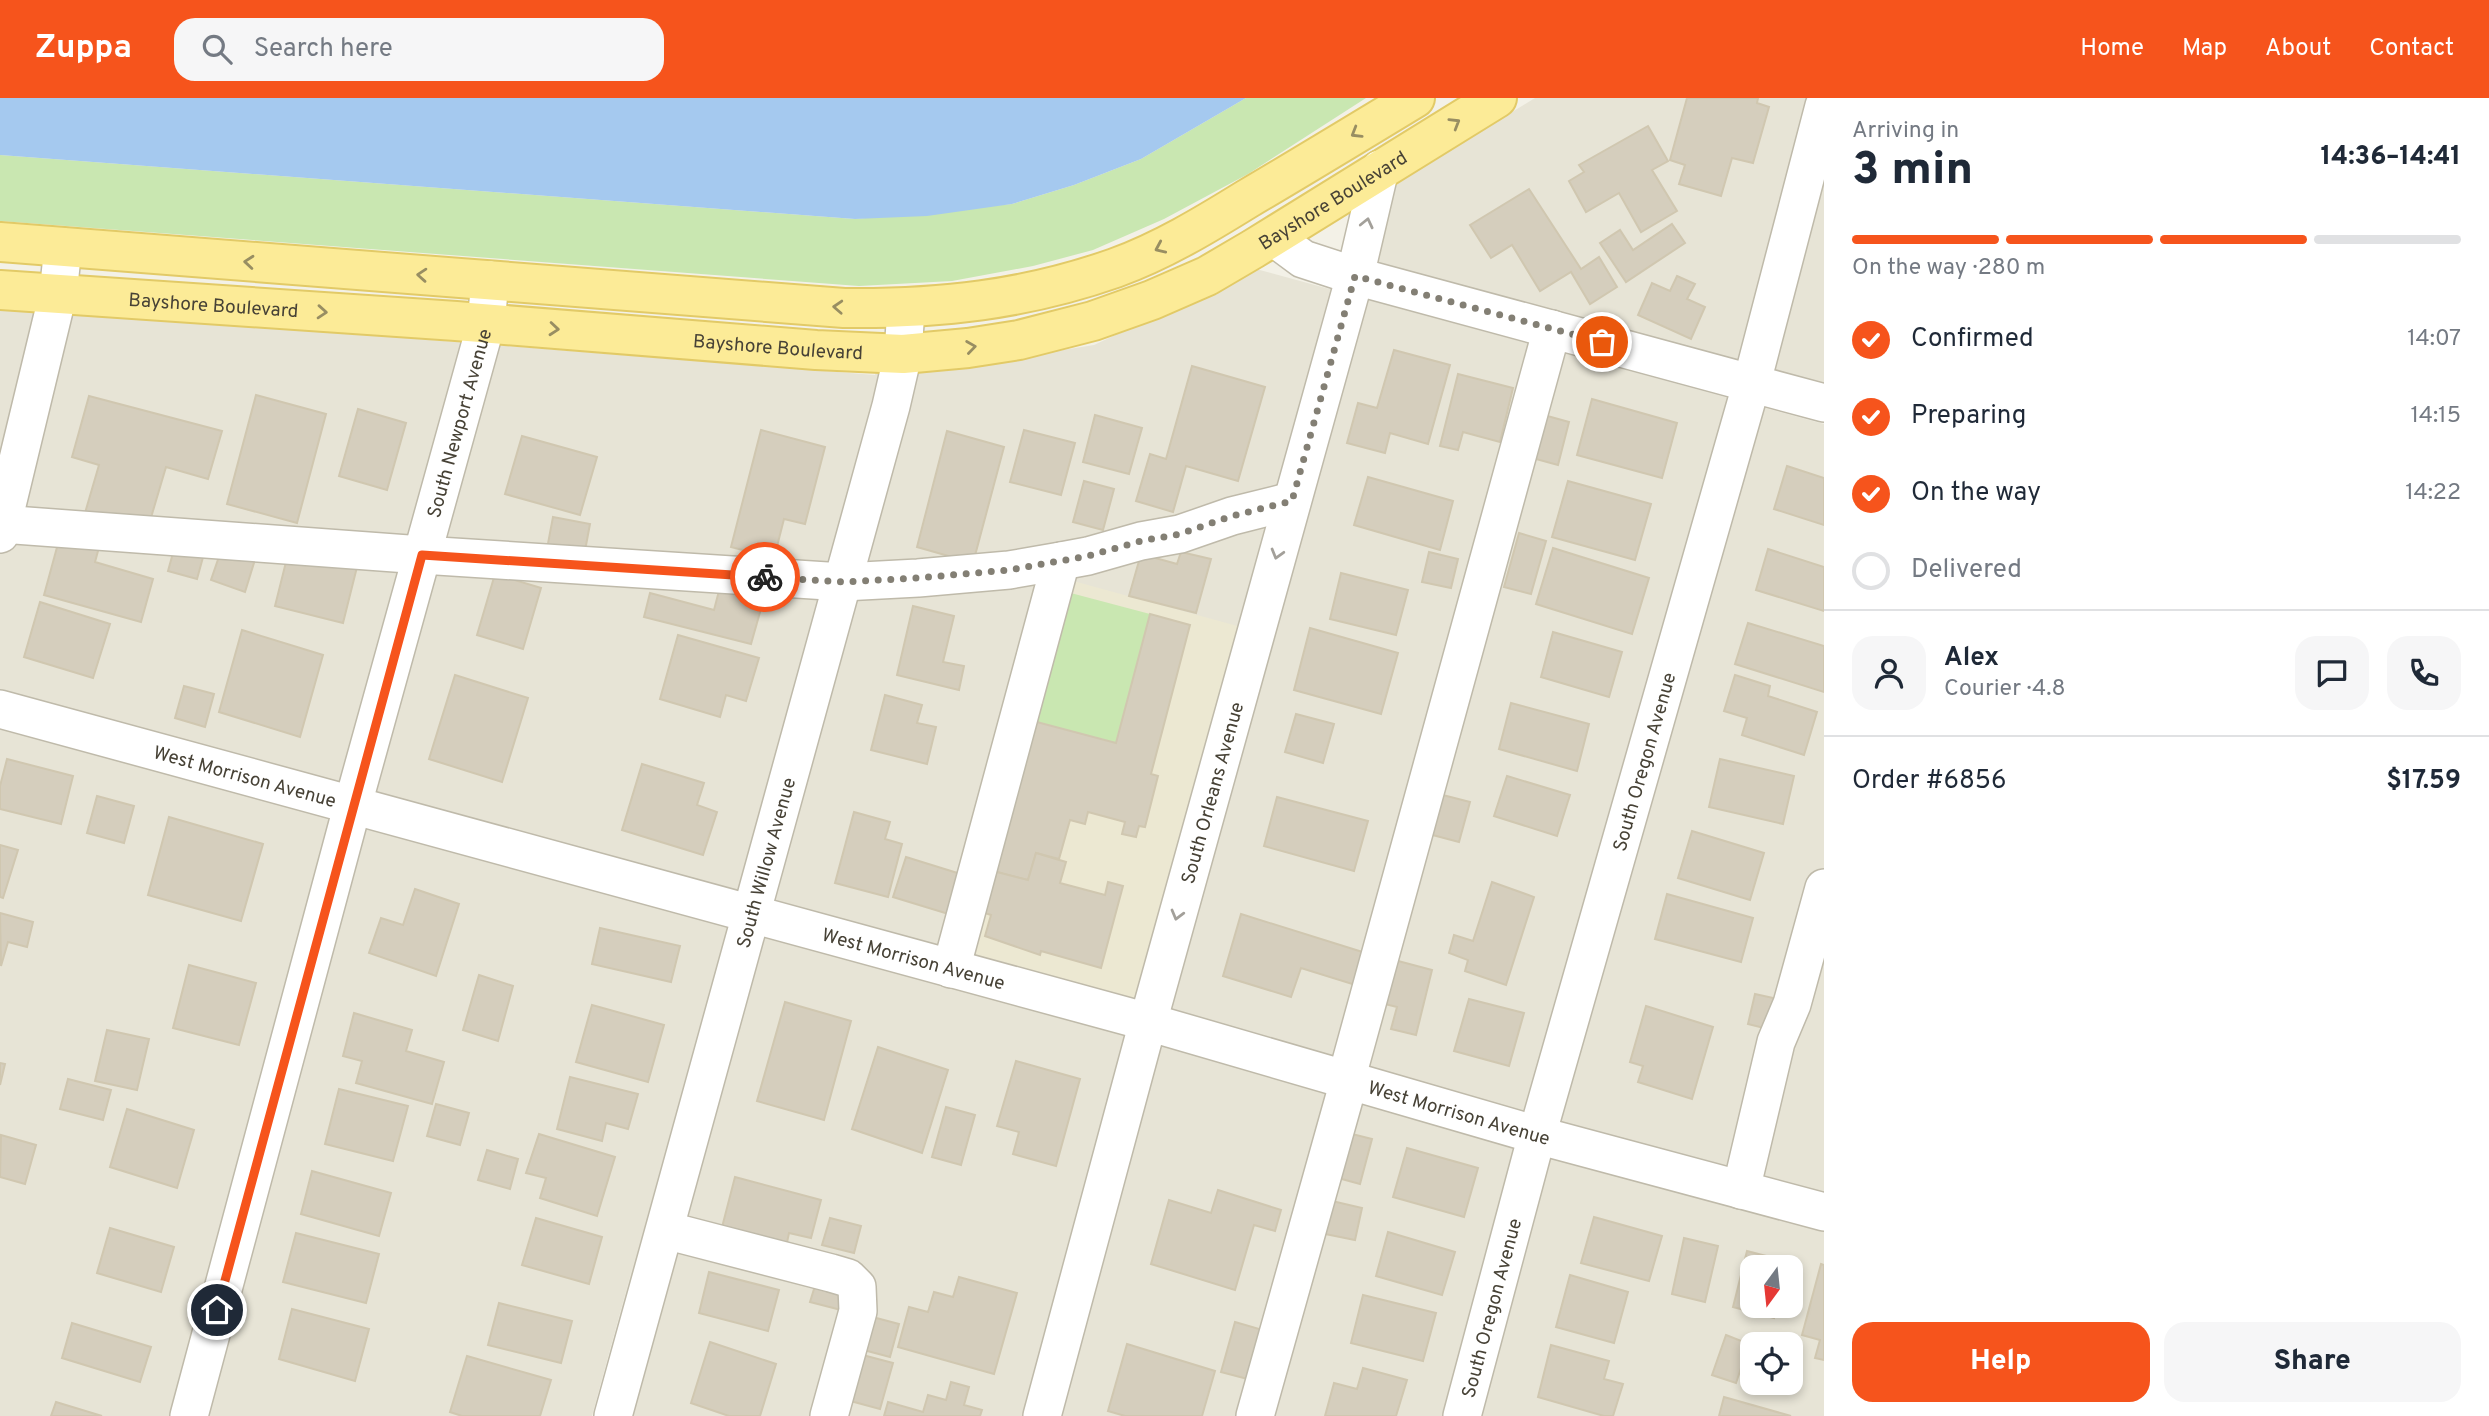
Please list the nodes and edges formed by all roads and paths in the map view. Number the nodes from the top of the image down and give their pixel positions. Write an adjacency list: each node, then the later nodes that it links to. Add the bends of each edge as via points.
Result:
1 (1415, 98): 12 (main road, one-way to 12, via 1182,238 1116,267 986,300)
2 (1497, 98): 4 (main road, Bayshore Boulevard, one-way to 2)
3 (1824, 106): 16 (street, South Oregon Avenue)
4 (1380, 169): 5 (main road, Bayshore Boulevard); 8 (street, South Orleans Avenue, one-way to 4)
5 (1273, 237): 8 (street, via 1303,258); 15 (main road, Bayshore Boulevard, one-way to 5, via 1019,340 1093,321 1207,276)
6 (0, 242): 7 (main road)
7 (63, 247): 9 (main road, one-way to 7); 11 (street)
8 (1355, 276): 14 (street); 18 (street, South Orleans Avenue)
9 (490, 280): 12 (main road, one-way to 9, via 821,306); 13 (street, South Newport Avenue)
10 (0, 290): 11 (main road, Bayshore Boulevard)
11 (58, 294): 13 (main road, Bayshore Boulevard, one-way to 13); 19 (street)
12 (906, 308): 15 (street, South Willow Avenue)
13 (486, 324): 15 (main road, Bayshore Boulevard, one-way to 15); 20 (street, South Newport Avenue)
14 (1552, 329): 16 (street); 29 (street)
15 (903, 354): 22 (street, South Willow Avenue)
16 (1752, 382): 17 (street); 30 (street, South Oregon Avenue)
17 (1824, 403)
18 (1292, 501): 21 (street, via 1180,534); 28 (street, South Orleans Avenue, one-way to 28)
19 (1, 527): 20 (street)
20 (422, 555): 22 (street); 24 (street, South Newport Avenue)
21 (1061, 561): 22 (street, via 1009,570); 27 (street)
22 (843, 582): 26 (street, South Willow Avenue)
23 (0, 709): 24 (street, West Morrison Avenue)
24 (353, 804): 26 (street, West Morrison Avenue); 34 (street, South Newport Avenue)
25 (1824, 888): 31 (street, via 1792,1004 1776,1042)
26 (752, 916): 27 (street, West Morrison Avenue); 33 (street, South Willow Avenue)
27 (951, 969): 28 (street, West Morrison Avenue)
28 (1148, 1023): 29 (street, West Morrison Avenue); 37 (street, South Orleans Avenue)
29 (1348, 1080): 30 (street, West Morrison Avenue); 38 (street)
30 (1537, 1135): 31 (street, West Morrison Avenue); 39 (street, South Oregon Avenue)
31 (1741, 1190): 32 (street, West Morrison Avenue)
32 (1824, 1212)
33 (665, 1230): 35 (street, South Willow Avenue); 36 (street, via 848,1278 857,1287 858,1311)
34 (189, 1416)
35 (614, 1416)
36 (829, 1416)
37 (1042, 1416)
38 (1255, 1416)
39 (1462, 1416)

